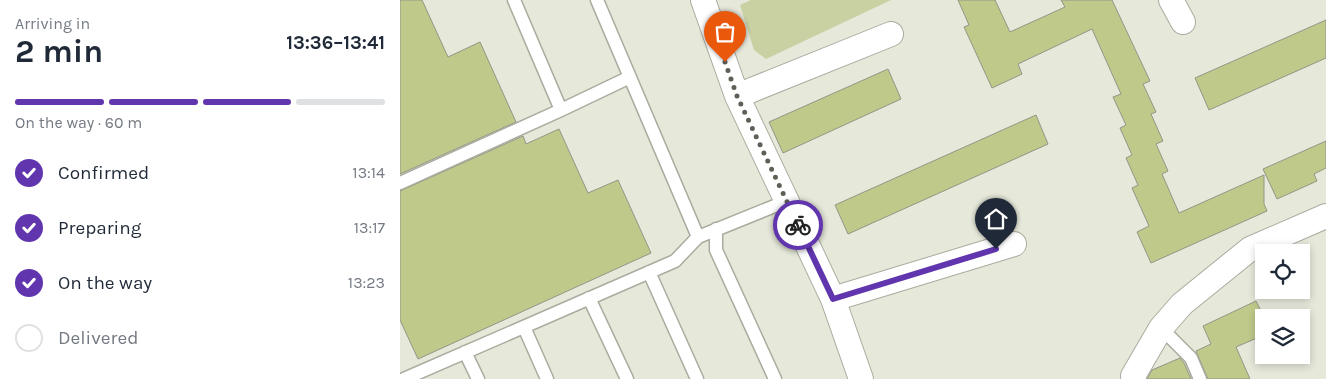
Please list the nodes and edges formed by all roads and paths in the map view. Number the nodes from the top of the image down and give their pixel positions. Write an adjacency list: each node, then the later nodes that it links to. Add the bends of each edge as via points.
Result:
1 (514, 0): 9 (lane)
2 (597, 0): 7 (lane)
3 (703, 0): 8 (street)
4 (1171, 0): 5 (street)
5 (1183, 22)
6 (891, 34): 8 (street)
7 (630, 78): 9 (lane); 14 (lane)
8 (737, 96): 11 (street)
9 (561, 110): 10 (lane)
10 (400, 183)
11 (787, 200): 13 (lane); 18 (street)
12 (1326, 216): 20 (street, via 1250,249 1182,304)
13 (716, 229): 14 (lane); 27 (lane, via 716,250)
14 (698, 237): 16 (lane, via 675,261)
15 (1014, 244): 18 (street)
16 (649, 272): 17 (lane); 26 (lane)
17 (589, 298): 19 (lane); 25 (lane)
18 (833, 299): 28 (street)
19 (524, 327): 21 (lane); 24 (lane)
20 (1161, 328): 29 (street); 30 (lane, via 1191,358)
21 (465, 352): 22 (lane); 23 (lane)
22 (404, 379)
23 (478, 379)
24 (547, 379)
25 (626, 379)
26 (697, 379)
27 (775, 379)
28 (861, 379)
29 (1134, 379)
30 (1200, 379)

